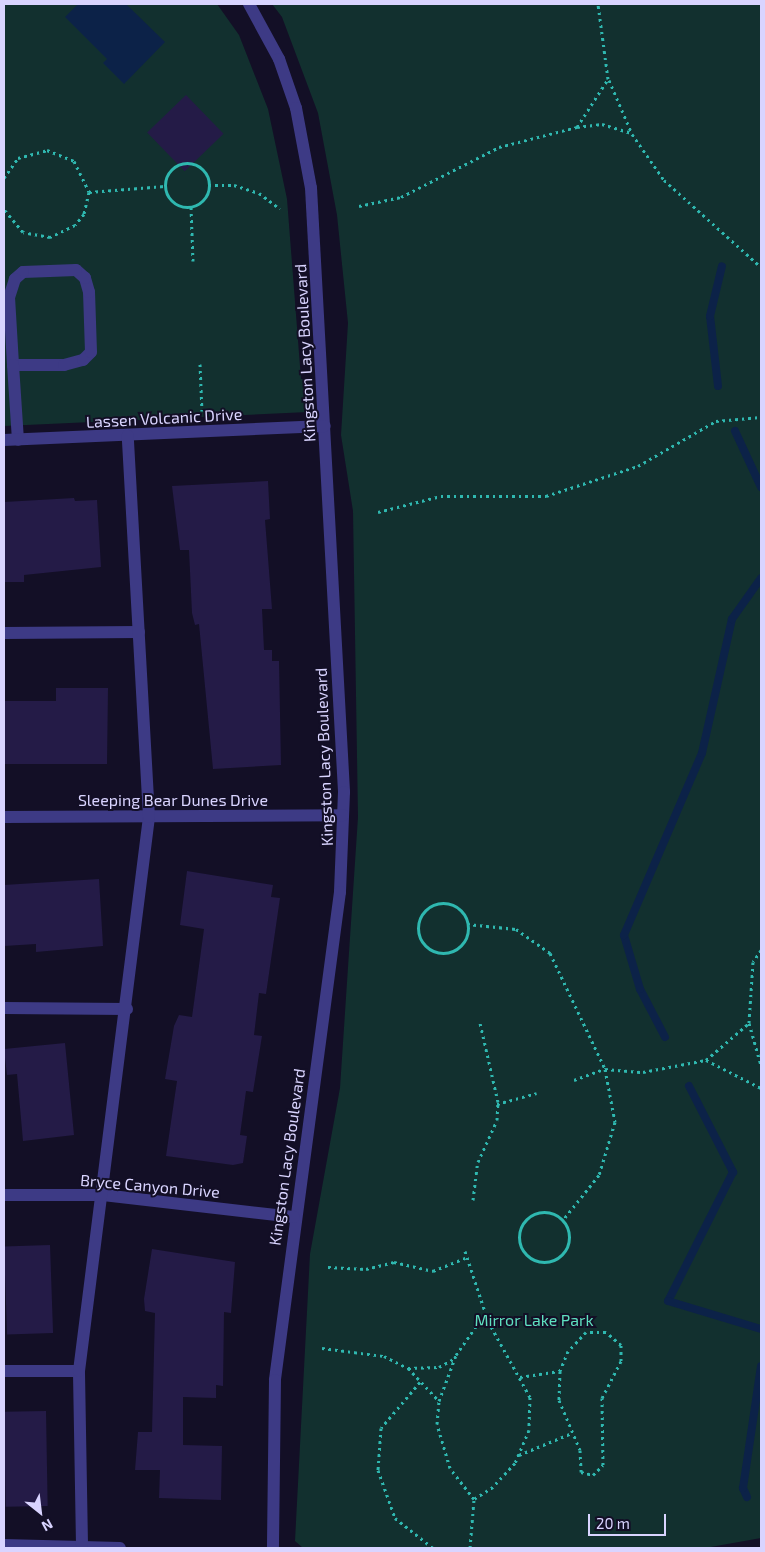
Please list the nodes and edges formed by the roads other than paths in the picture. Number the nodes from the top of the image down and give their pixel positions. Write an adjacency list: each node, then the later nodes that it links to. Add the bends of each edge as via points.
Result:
1 (249, 4): 3 (street, Kingston Lacy Boulevard, via 279,58 306,154)
2 (13, 366): 2 (street, via 9,297 15,279 23,272 76,270 85,278 89,292 91,352 83,360 64,365); 6 (street)
3 (325, 426): 4 (street, Lassen Volcanic Drive); 9 (street, Kingston Lacy Boulevard)
4 (128, 436): 6 (street, Lassen Volcanic Drive); 7 (street)
5 (4, 440): 6 (street, Lassen Volcanic Drive)
6 (18, 440)
7 (139, 632): 8 (street); 10 (street)
8 (4, 633)
9 (343, 815): 10 (street, Sleeping Bear Dunes Drive); 16 (street, Kingston Lacy Boulevard, via 338,912)
10 (150, 816): 11 (street, Sleeping Bear Dunes Drive); 13 (street)
11 (4, 818)
12 (4, 1008): 13 (street)
13 (127, 1009): 15 (street)
14 (4, 1195): 15 (street, Bryce Canyon Drive)
15 (103, 1195): 16 (street, Bryce Canyon Drive); 17 (street)
16 (294, 1217): 22 (street, Kingston Lacy Boulevard, via 275,1380)
17 (79, 1370): 18 (street); 20 (street)
18 (4, 1371)
19 (4, 1545): 20 (street)
20 (82, 1545): 21 (street)
21 (120, 1548)
22 (272, 1548)

